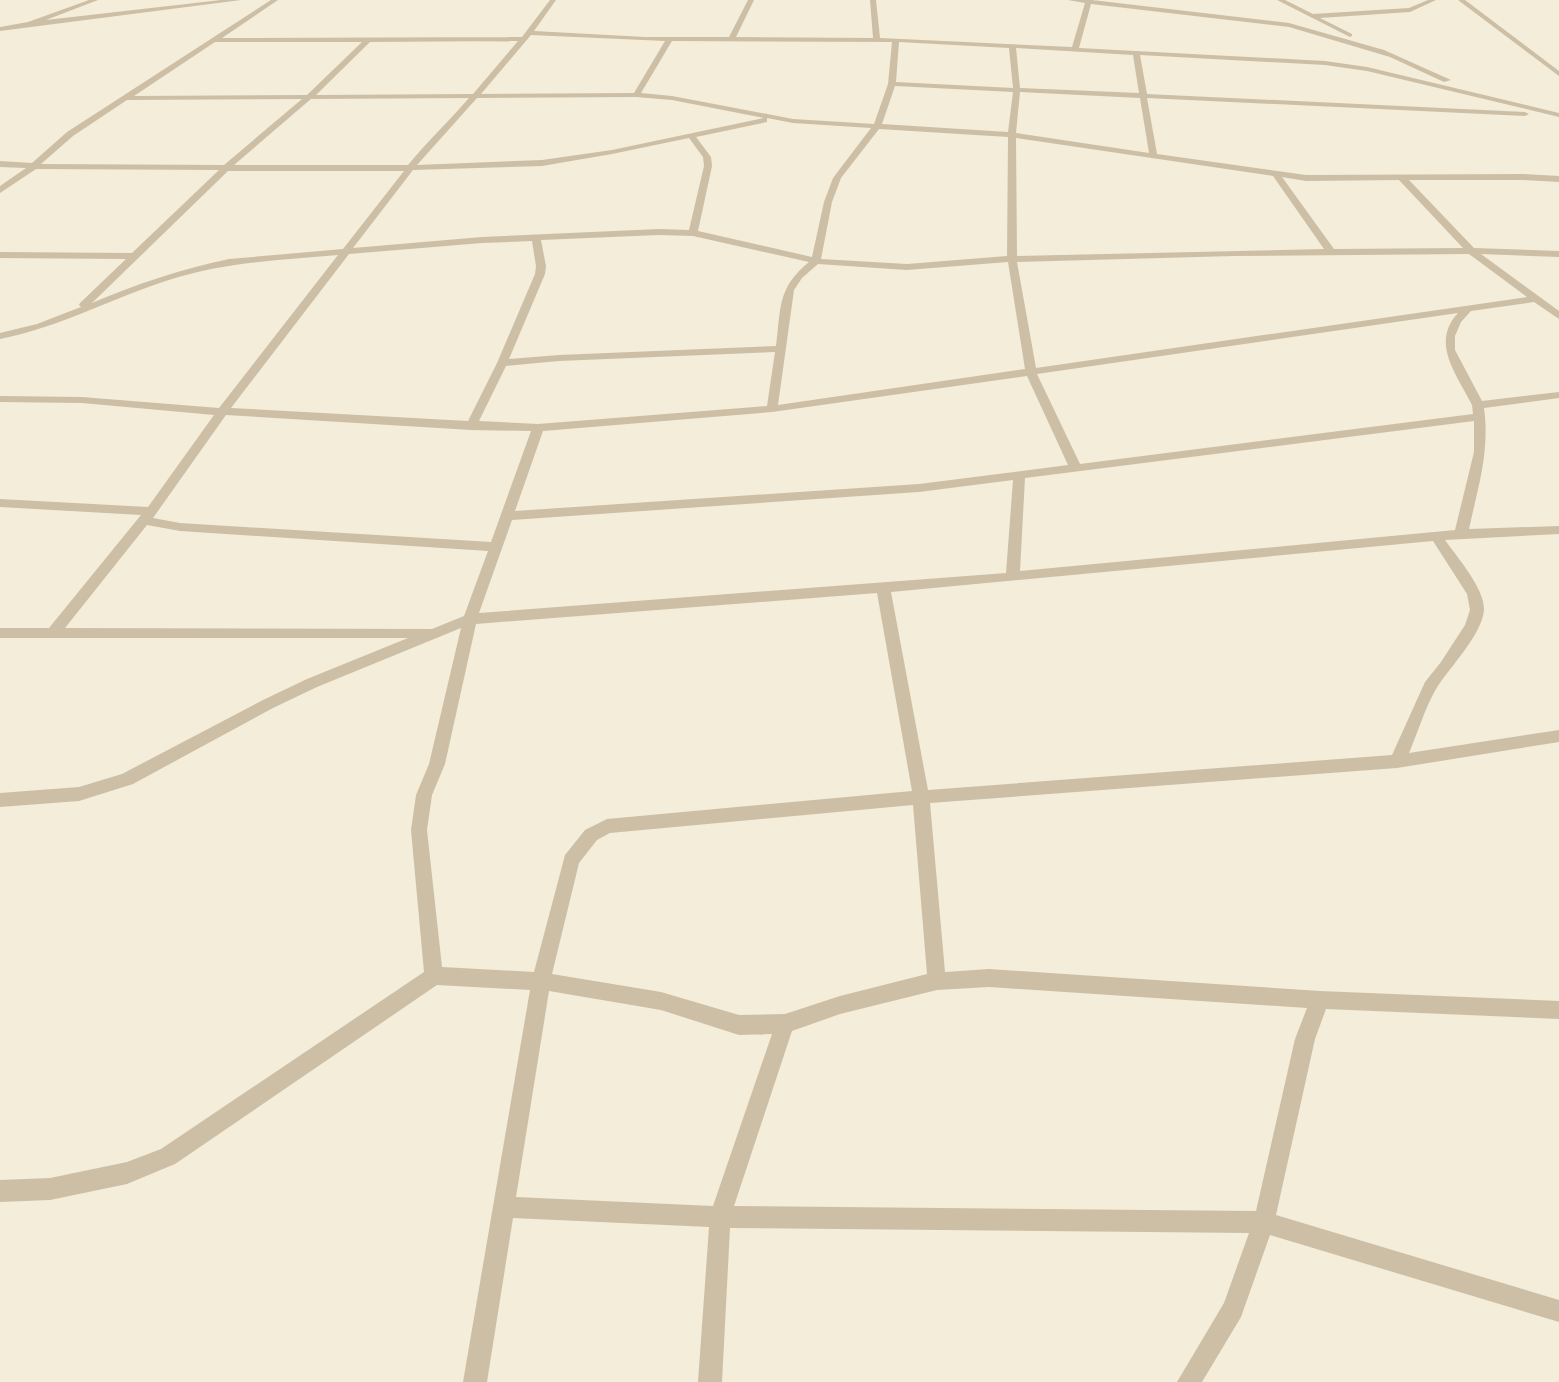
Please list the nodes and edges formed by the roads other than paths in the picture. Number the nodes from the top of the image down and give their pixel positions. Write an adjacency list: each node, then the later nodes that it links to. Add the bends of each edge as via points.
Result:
1 (95, 0): 13 (street)
2 (238, 0): 13 (street)
3 (275, 0): 16 (street)
4 (553, 0): 15 (street)
5 (751, 0): 19 (street)
6 (873, 0): 20 (street)
7 (1071, 0): 11 (street)
8 (1280, 0): 12 (street)
9 (1432, 0): 12 (street, via 1410,10)
10 (1461, 0): 26 (street)
11 (1088, 1): 23 (street); 25 (street, via 1289,25)
12 (1313, 16): 25 (street)
13 (29, 24): 14 (street)
14 (0, 29)
15 (526, 36): 17 (street); 18 (street); 31 (street)
16 (213, 40): 17 (street); 33 (street)
17 (368, 40): 30 (street)
18 (669, 40): 19 (street); 29 (street)
19 (731, 40): 20 (street)
20 (877, 40): 21 (street)
21 (896, 40): 22 (street); 27 (street)
22 (1012, 45): 23 (street); 28 (street)
23 (1075, 48): 24 (street)
24 (1136, 52): 32 (street); 34 (street, via 1347,65)
25 (1390, 55): 34 (street)
26 (1557, 72)
27 (892, 84): 28 (street); 37 (street)
28 (1017, 90): 32 (street); 38 (street)
29 (636, 95): 31 (street); 36 (street, via 672,98)
30 (310, 96): 31 (street); 33 (street); 43 (street)
31 (474, 96): 44 (street)
32 (1144, 96): 35 (street); 40 (street)
33 (128, 98): 42 (street, via 58,143)
34 (1493, 99): 35 (street)
35 (1559, 115)
36 (771, 119): 37 (street); 39 (street)
37 (877, 126): 38 (street); 57 (street, via 837,178 828,202)
38 (1012, 135): 40 (street); 58 (street)
39 (691, 136): 44 (street, via 574,160); 49 (street, via 707,157 708,166)
40 (1153, 154): 45 (street)
41 (0, 164): 42 (street)
42 (34, 166): 43 (street); 48 (street)
43 (226, 168): 44 (street); 56 (street)
44 (411, 168): 52 (street)
45 (1275, 174): 46 (street, via 1334,179); 53 (street)
46 (1402, 178): 47 (street, via 1523,176); 51 (street)
47 (1559, 179)
48 (0, 190)
49 (693, 233): 50 (street); 57 (street)
50 (536, 238): 52 (street); 65 (street, via 540,274)
51 (1471, 251): 53 (street); 54 (street); 59 (street)
52 (345, 252): 61 (street, via 229,262 195,269 159,279); 71 (street)
53 (1331, 252): 58 (street)
54 (1559, 254)
55 (0, 255): 56 (street)
56 (136, 256): 61 (street)
57 (816, 260): 58 (street, via 860,266 907,267); 64 (street, via 798,276 789,290)
58 (1012, 260): 66 (street)
59 (1535, 299): 60 (street); 62 (street)
60 (1468, 308): 66 (street); 70 (street, via 1456,321 1450,336 1450,350)
61 (77, 311): 63 (street, via 36,327)
62 (1559, 316)
63 (0, 336)
64 (780, 349): 65 (street); 69 (street)
65 (502, 363): 72 (street)
66 (1031, 372): 69 (street); 74 (street)
67 (1559, 395): 70 (street)
68 (0, 399): 71 (street, via 82,400)
69 (772, 409): 73 (street)
70 (1478, 411): 74 (street); 80 (street, via 1480,452)
71 (222, 412): 72 (street); 77 (street)
72 (471, 426): 73 (street)
73 (538, 428): 78 (street)
74 (1076, 469): 75 (street)
75 (1019, 476): 78 (street, via 919,488); 83 (street)
76 (0, 503): 77 (street)
77 (147, 516): 82 (street, via 180,526); 87 (street)
78 (507, 516): 82 (street)
79 (1559, 530): 80 (street)
80 (1461, 534): 81 (street)
81 (1436, 536): 83 (street); 90 (street, via 1474,593 1477,610 1472,626 1430,686)
82 (496, 547): 85 (street)
83 (1013, 576): 84 (street)
84 (883, 588): 85 (street); 91 (street)
85 (470, 619): 88 (street); 93 (street, via 437,764 424,795 419,830)
86 (0, 633): 87 (street)
87 (53, 633): 88 (street)
88 (436, 633): 92 (street, via 312,683 127,779 79,794)
89 (1559, 736): 90 (street)
90 (1397, 761): 91 (street)
91 (921, 797): 94 (street); 95 (street, via 607,826 591,835 571,860)
92 (0, 800)
93 (434, 976): 95 (street); 99 (street, via 168,1157 127,1173 50,1189)
94 (937, 981): 96 (street, via 989,978); 98 (street, via 840,1005)
95 (541, 982): 98 (street, via 621,993 739,1024); 100 (street)
96 (1320, 1000): 97 (street); 102 (street, via 1305,1039)
97 (1559, 1010)
98 (785, 1024): 101 (street)
99 (0, 1191)
100 (504, 1207): 101 (street); 104 (street)
101 (720, 1216): 102 (street); 105 (street)
102 (1264, 1222): 103 (street); 106 (street, via 1233,1309)
103 (1559, 1311)
104 (475, 1382)
105 (710, 1382)
106 (1189, 1382)

